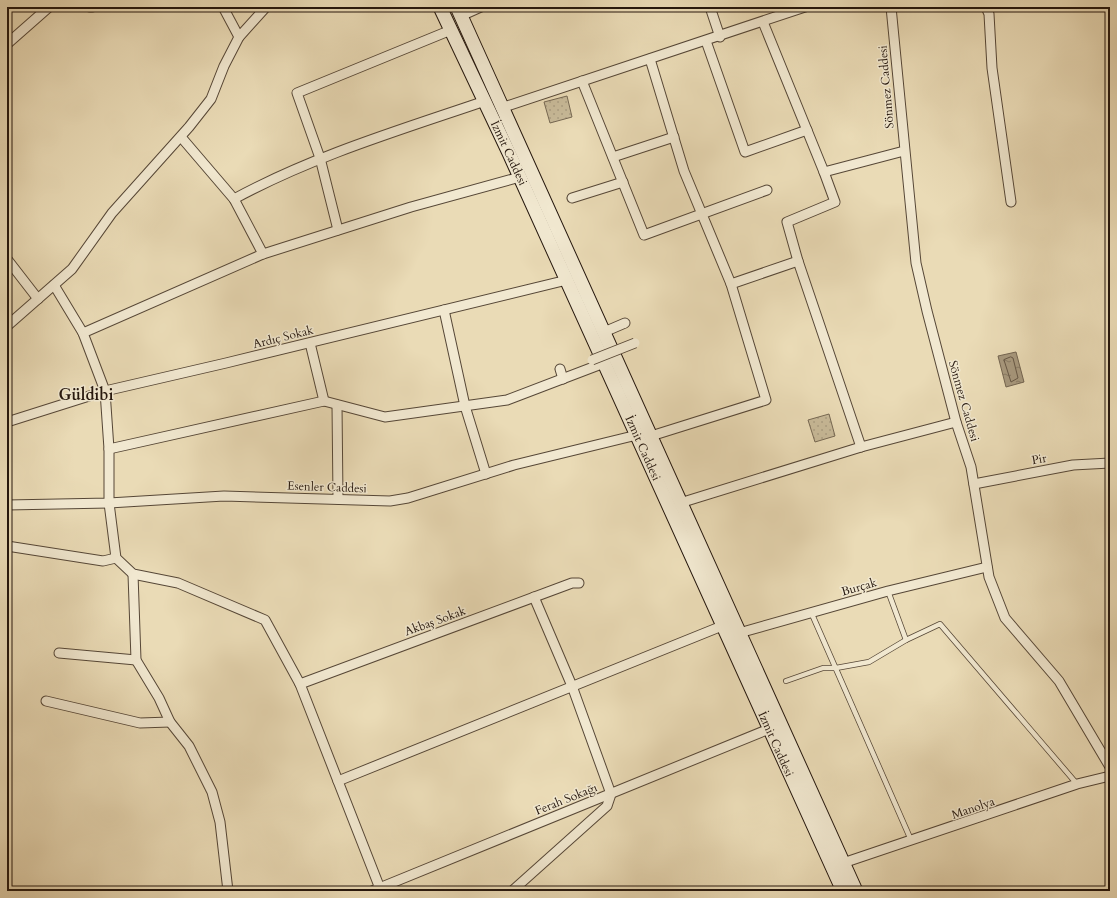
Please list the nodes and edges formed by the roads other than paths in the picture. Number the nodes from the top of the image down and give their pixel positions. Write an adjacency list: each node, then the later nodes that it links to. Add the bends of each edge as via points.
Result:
1 (49, 7): 16 (street)
2 (223, 7): 13 (street)
3 (266, 7): 13 (street)
4 (440, 7): 12 (main road, İzmit Caddesi)
5 (481, 7): 10 (street)
6 (710, 7): 14 (street)
7 (805, 7): 11 (street)
8 (891, 7): 24 (street, Sönmez Caddesi)
9 (986, 7): 33 (street, via 989,14 992,68)
10 (459, 11): 20 (main road, İzmit Caddesi)
11 (763, 22): 14 (street); 21 (street)
12 (451, 30): 19 (main road, İzmit Caddesi); 26 (street, via 297,93)
13 (239, 37): 22 (street, via 211,99)
14 (720, 37): 15 (street)
15 (706, 41): 17 (street); 21 (street, via 745,152)
16 (7, 44)
17 (650, 59): 18 (street); 23 (street)
18 (582, 81): 20 (street); 25 (street)
19 (485, 101): 26 (street); 28 (main road, İzmit Caddesi)
20 (501, 108): 46 (main road, İzmit Caddesi)
21 (807, 130): 27 (street)
22 (181, 137): 32 (street); 41 (street, via 112,212 72,269)
23 (674, 137): 25 (street); 34 (street, via 684,171)
24 (904, 151): 27 (street); 58 (street, Sönmez Caddesi, via 916,263)
25 (613, 157): 29 (street)
26 (320, 158): 32 (street, via 272,178); 35 (street)
27 (824, 172): 38 (street, via 835,202 787,222)
28 (520, 177): 35 (street); 39 (main road, İzmit Caddesi)
29 (623, 182): 31 (street); 34 (street, via 644,235)
30 (767, 190): 34 (street)
31 (572, 198)
32 (234, 199): 36 (street)
33 (1011, 202)
34 (702, 215): 40 (street)
35 (338, 230): 36 (street)
36 (263, 254): 47 (street)
37 (7, 259): 42 (street)
38 (798, 261): 40 (street); 61 (street)
39 (567, 280): 43 (street, Ardıç Sokak); 50 (main road, İzmit Caddesi)
40 (731, 284): 60 (street, via 766,400)
41 (54, 285): 42 (street); 47 (street)
42 (38, 299): 45 (street)
43 (444, 310): 48 (street, Ardıç Sokak); 56 (street)
44 (625, 323): 46 (street)
45 (7, 326)
46 (604, 332): 60 (main road, İzmit Caddesi)
47 (83, 333): 53 (street)
48 (310, 343): 53 (street, Ardıç Sokak); 54 (street)
49 (635, 343): 50 (street, bridge)
50 (598, 362): 52 (street); 59 (main road, İzmit Caddesi)
51 (560, 369): 52 (street)
52 (563, 379): 56 (street, via 507,400)
53 (105, 391): 57 (street, Ardıç Sokak); 62 (street)
54 (324, 401): 55 (street); 62 (street)
55 (338, 405): 56 (street, via 385,417); 66 (street)
56 (465, 406): 64 (street)
57 (7, 422)
58 (956, 422): 61 (street); 65 (street, Sönmez Caddesi)
59 (637, 435): 64 (street, Esenler Caddesi); 78 (main road, İzmit Caddesi)
60 (651, 436): 68 (main road, İzmit Caddesi)
61 (861, 447): 68 (street)
62 (109, 449): 67 (street)
63 (1110, 463): 65 (street, Pir, via 1073,465)
64 (486, 474): 66 (street, Esenler Caddesi, via 408,498)
65 (974, 484): 72 (street, Sönmez Caddesi)
66 (338, 499): 67 (street, Esenler Caddesi, via 224,496)
67 (110, 502): 69 (street, Esenler Caddesi); 71 (street)
68 (680, 503): 79 (main road, İzmit Caddesi)
69 (7, 505)
70 (7, 546): 71 (street, via 102,561)
71 (116, 558): 73 (street)
72 (988, 567): 75 (street, Burçak); 90 (street, Sönmez Caddesi, via 1005,618 1059,681)
73 (133, 574): 82 (street); 85 (street, via 178,583 264,620)
74 (578, 582): 76 (street, Akbaş Sokak)
75 (888, 591): 77 (street, Burçak); 80 (lane)
76 (534, 597): 85 (street, Akbaş Sokak); 86 (street)
77 (811, 612): 79 (street, Burçak); 83 (lane)
78 (722, 626): 86 (street); 89 (main road, İzmit Caddesi)
79 (739, 633): 96 (main road, İzmit Caddesi)
80 (906, 640): 83 (lane, via 869,662); 93 (lane, via 940,624)
81 (59, 653): 82 (street)
82 (136, 660): 88 (street)
83 (836, 668): 84 (lane, via 823,668); 95 (lane)
84 (786, 681)
85 (300, 684): 92 (street)
86 (572, 686): 92 (street); 94 (street)
87 (46, 701): 88 (street, via 140,723)
88 (170, 722): 98 (street, via 189,746 212,792 220,822)
89 (769, 729): 94 (street, Ferah Sokağı); 100 (main road, İzmit Caddesi)
90 (1110, 767)
91 (1110, 776): 93 (street, Manolya)
92 (338, 781): 97 (street)
93 (1077, 784): 95 (street, Manolya)
94 (611, 794): 97 (street, Ferah Sokağı); 99 (street, via 608,806)
95 (912, 841): 96 (street, Manolya)
96 (843, 863): 101 (main road, İzmit Caddesi)
97 (378, 890)
98 (228, 891)
99 (512, 891)
100 (843, 891)
101 (856, 891)

